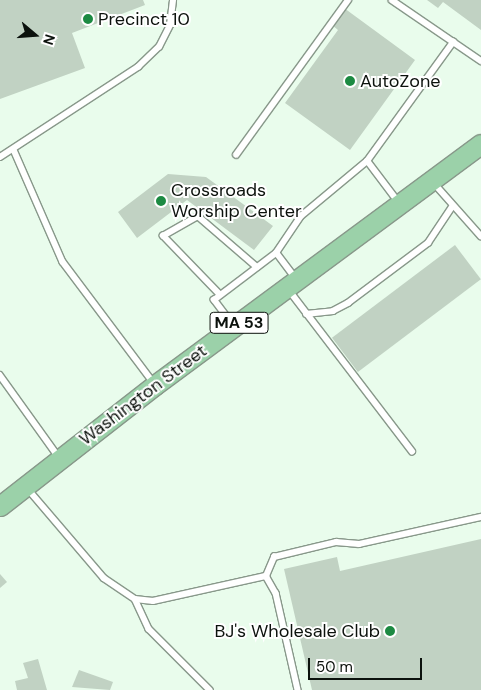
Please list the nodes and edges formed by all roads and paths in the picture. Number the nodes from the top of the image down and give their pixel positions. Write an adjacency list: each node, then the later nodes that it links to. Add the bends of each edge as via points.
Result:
1 (173, 0): 7 (lane, via 170,25 159,46 138,67)
2 (348, 0): 9 (lane)
3 (392, 0): 4 (lane)
4 (453, 42): 5 (lane); 10 (lane)
5 (481, 61)
6 (481, 144): 11 (main road, Washington Street / MA 53)
7 (14, 150): 8 (lane); 22 (lane, via 63,262)
8 (0, 156)
9 (236, 156)
10 (367, 161): 12 (lane); 15 (lane, via 301,216)
11 (431, 179): 12 (main road, Washington Street / MA 53); 13 (lane)
12 (399, 204): 17 (main road, Washington Street / MA 53)
13 (452, 207): 14 (lane); 19 (lane, via 428,243 348,303 333,310)
14 (481, 236)
15 (276, 253): 16 (lane); 17 (lane)
16 (257, 267): 18 (lane); 18 (lane, via 198,216 163,236)
17 (292, 284): 19 (lane); 20 (main road, Washington Street / MA 53)
18 (220, 296): 20 (lane, via 214,300)
19 (306, 314): 23 (lane)
20 (234, 327): 22 (main road, Washington Street / MA 53)
21 (0, 375): 24 (lane)
22 (156, 385): 24 (main road, Washington Street / MA 53)
23 (412, 451)
24 (60, 458): 25 (main road, Washington Street / MA 53)
25 (25, 486): 26 (main road, Washington Street / MA 53); 29 (lane, via 104,578)
26 (0, 506)
27 (481, 516): 28 (lane, via 359,544 336,542 274,557)
28 (266, 576): 29 (lane, via 153,601); 31 (lane, via 276,593)
29 (135, 599): 30 (lane, via 149,629)
30 (210, 690)
31 (298, 690)

